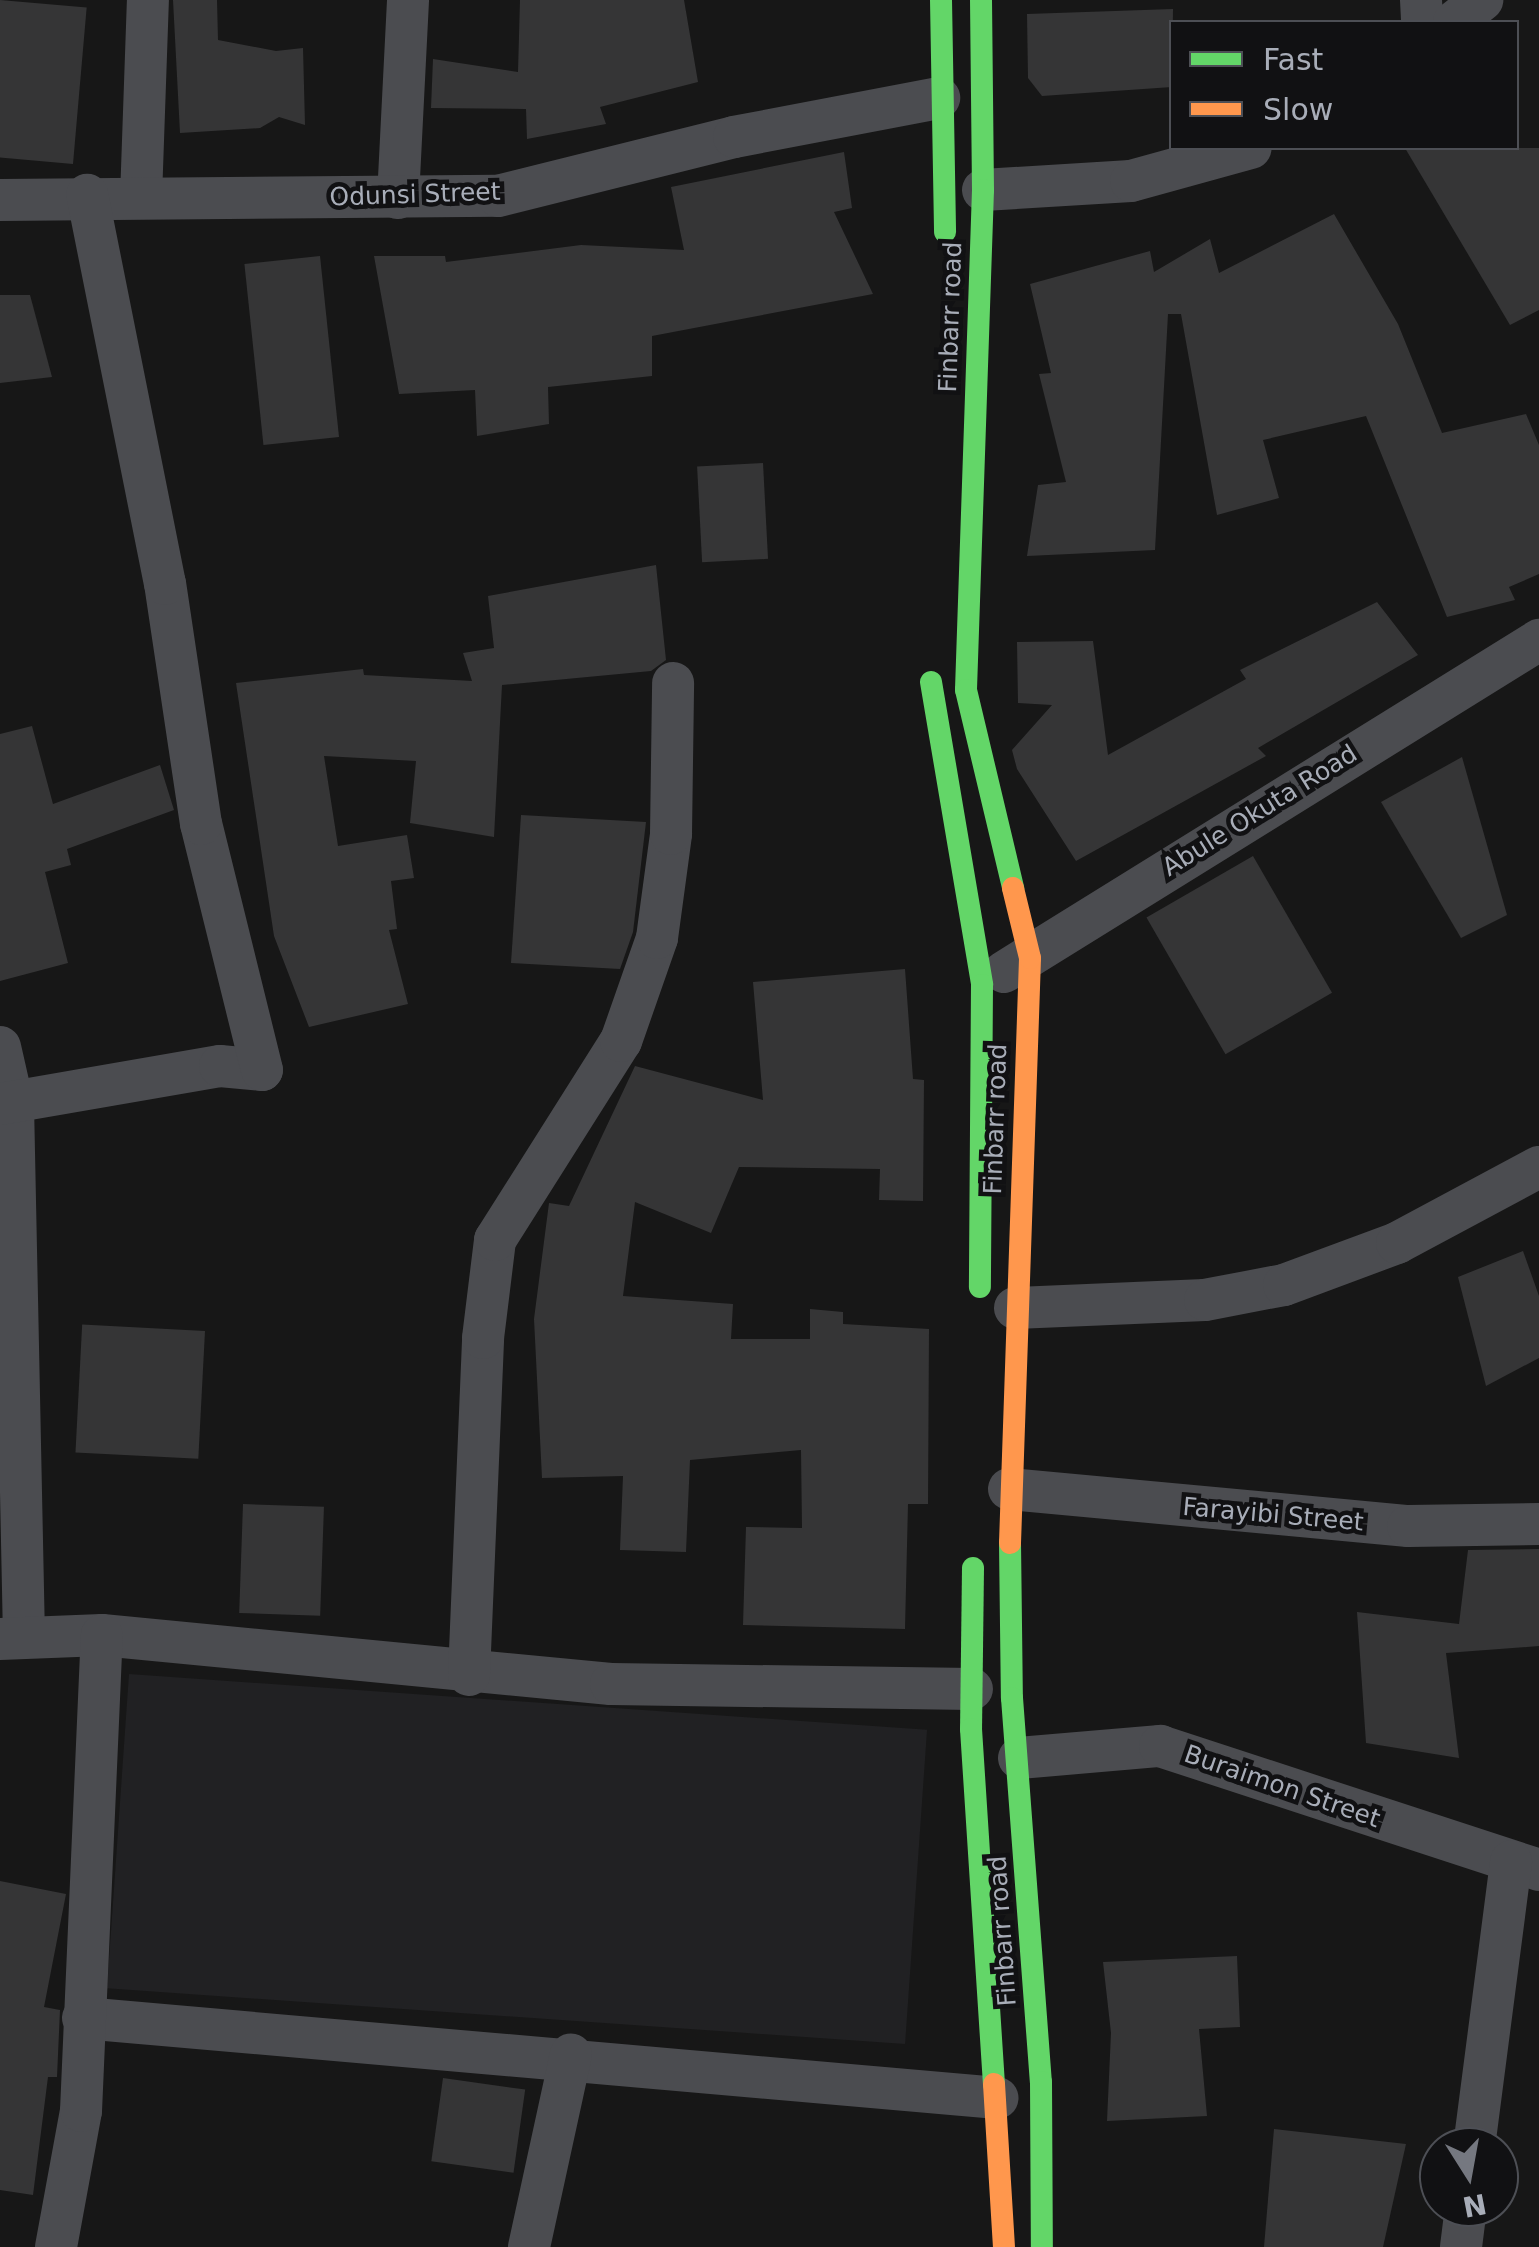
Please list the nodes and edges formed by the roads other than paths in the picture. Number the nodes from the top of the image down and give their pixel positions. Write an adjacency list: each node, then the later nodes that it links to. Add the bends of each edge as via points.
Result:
1 (148, 0): 11 (street)
2 (408, 0): 12 (street)
3 (940, 0): 7 (main road, Finbarr road)
4 (981, 0): 9 (main road, Finbarr road)
5 (1482, 0): 6 (street)
6 (1457, 20)
7 (939, 98): 12 (street, Odunsi Street, via 734,137 498,196); 14 (main road, Finbarr road)
8 (1243, 150): 9 (street, via 1131,181)
9 (983, 190): 18 (main road, Finbarr road, via 966,690)
10 (87, 194): 11 (street, Odunsi Street); 13 (street, Odunsi Street); 21 (street, via 165,584 201,824 262,1070 220,1066)
11 (141, 198): 12 (street, Odunsi Street)
12 (398, 198)
13 (0, 200)
14 (944, 253)
15 (1539, 640): 18 (street, Abule Okuta Road)
16 (932, 649): 19 (main road, Finbarr road, via 930,688)
17 (673, 682): 29 (street, via 671,834 657,938 621,1041 496,1240 483,1338)
18 (1030, 958): 19 (street, Abule Okuta Road); 23 (main road, Finbarr road)
19 (982, 985): 23 (main road, Finbarr road)
20 (0, 1047): 21 (street)
21 (6, 1104): 28 (street)
22 (1539, 1166): 23 (street, via 1397,1243 1284,1285 1205,1300)
23 (998, 1308): 24 (main road, Finbarr road)
24 (1009, 1490): 25 (street, Farayibi Street, via 1408,1526); 31 (main road, Finbarr road)
25 (1539, 1524)
26 (973, 1541): 30 (main road, Finbarr road)
27 (102, 1635): 28 (street); 29 (street); 33 (street, via 97,1854)
28 (12, 1638)
29 (469, 1675): 30 (street)
30 (972, 1689): 35 (main road, Finbarr road)
31 (1019, 1758): 32 (street, Buraimon Street, via 1160,1746); 40 (main road, Finbarr road, via 1040,2082)
32 (1525, 1865): 36 (street)
33 (83, 2018): 34 (street); 37 (street, via 81,2111)
34 (570, 2055): 35 (street); 38 (street)
35 (998, 2098): 39 (main road, Finbarr road)
36 (1478, 2127)
37 (56, 2247)
38 (529, 2247)
39 (1004, 2247)
40 (1042, 2247)

